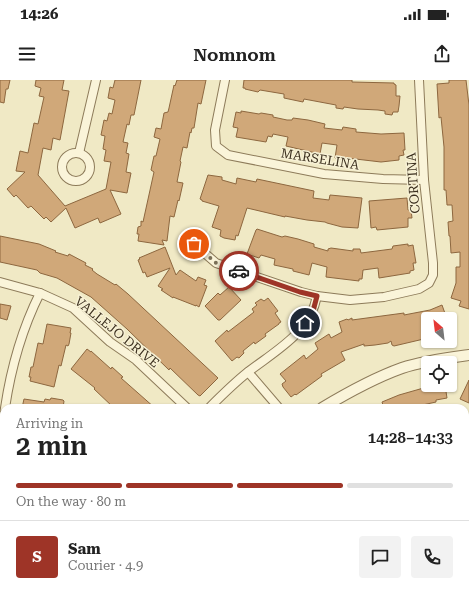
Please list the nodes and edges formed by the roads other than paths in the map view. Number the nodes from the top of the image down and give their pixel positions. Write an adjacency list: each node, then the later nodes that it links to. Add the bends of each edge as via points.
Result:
1 (96, 80): 4 (street)
2 (225, 80): 5 (street, MARSELINA, via 215,130 216,146 228,155 324,174 383,180)
3 (419, 80): 5 (street, CORTINA)
4 (79, 153)
5 (424, 180): 9 (street, CORTINA, via 433,264 433,275 429,284 419,289 384,297 350,300)
6 (194, 244): 9 (street, via 216,263)
7 (0, 282): 8 (street, VALLEJO DRIVE)
8 (40, 293): 12 (street, via 17,351); 13 (street, VALLEJO DRIVE, via 74,308 110,342 136,360)
9 (317, 296): 11 (street, via 312,315 299,331 284,346)
10 (469, 355): 16 (street, via 403,368)
11 (248, 372): 14 (street); 15 (street)
12 (6, 404)
13 (183, 404)
14 (213, 404)
15 (275, 404)
16 (329, 404)

